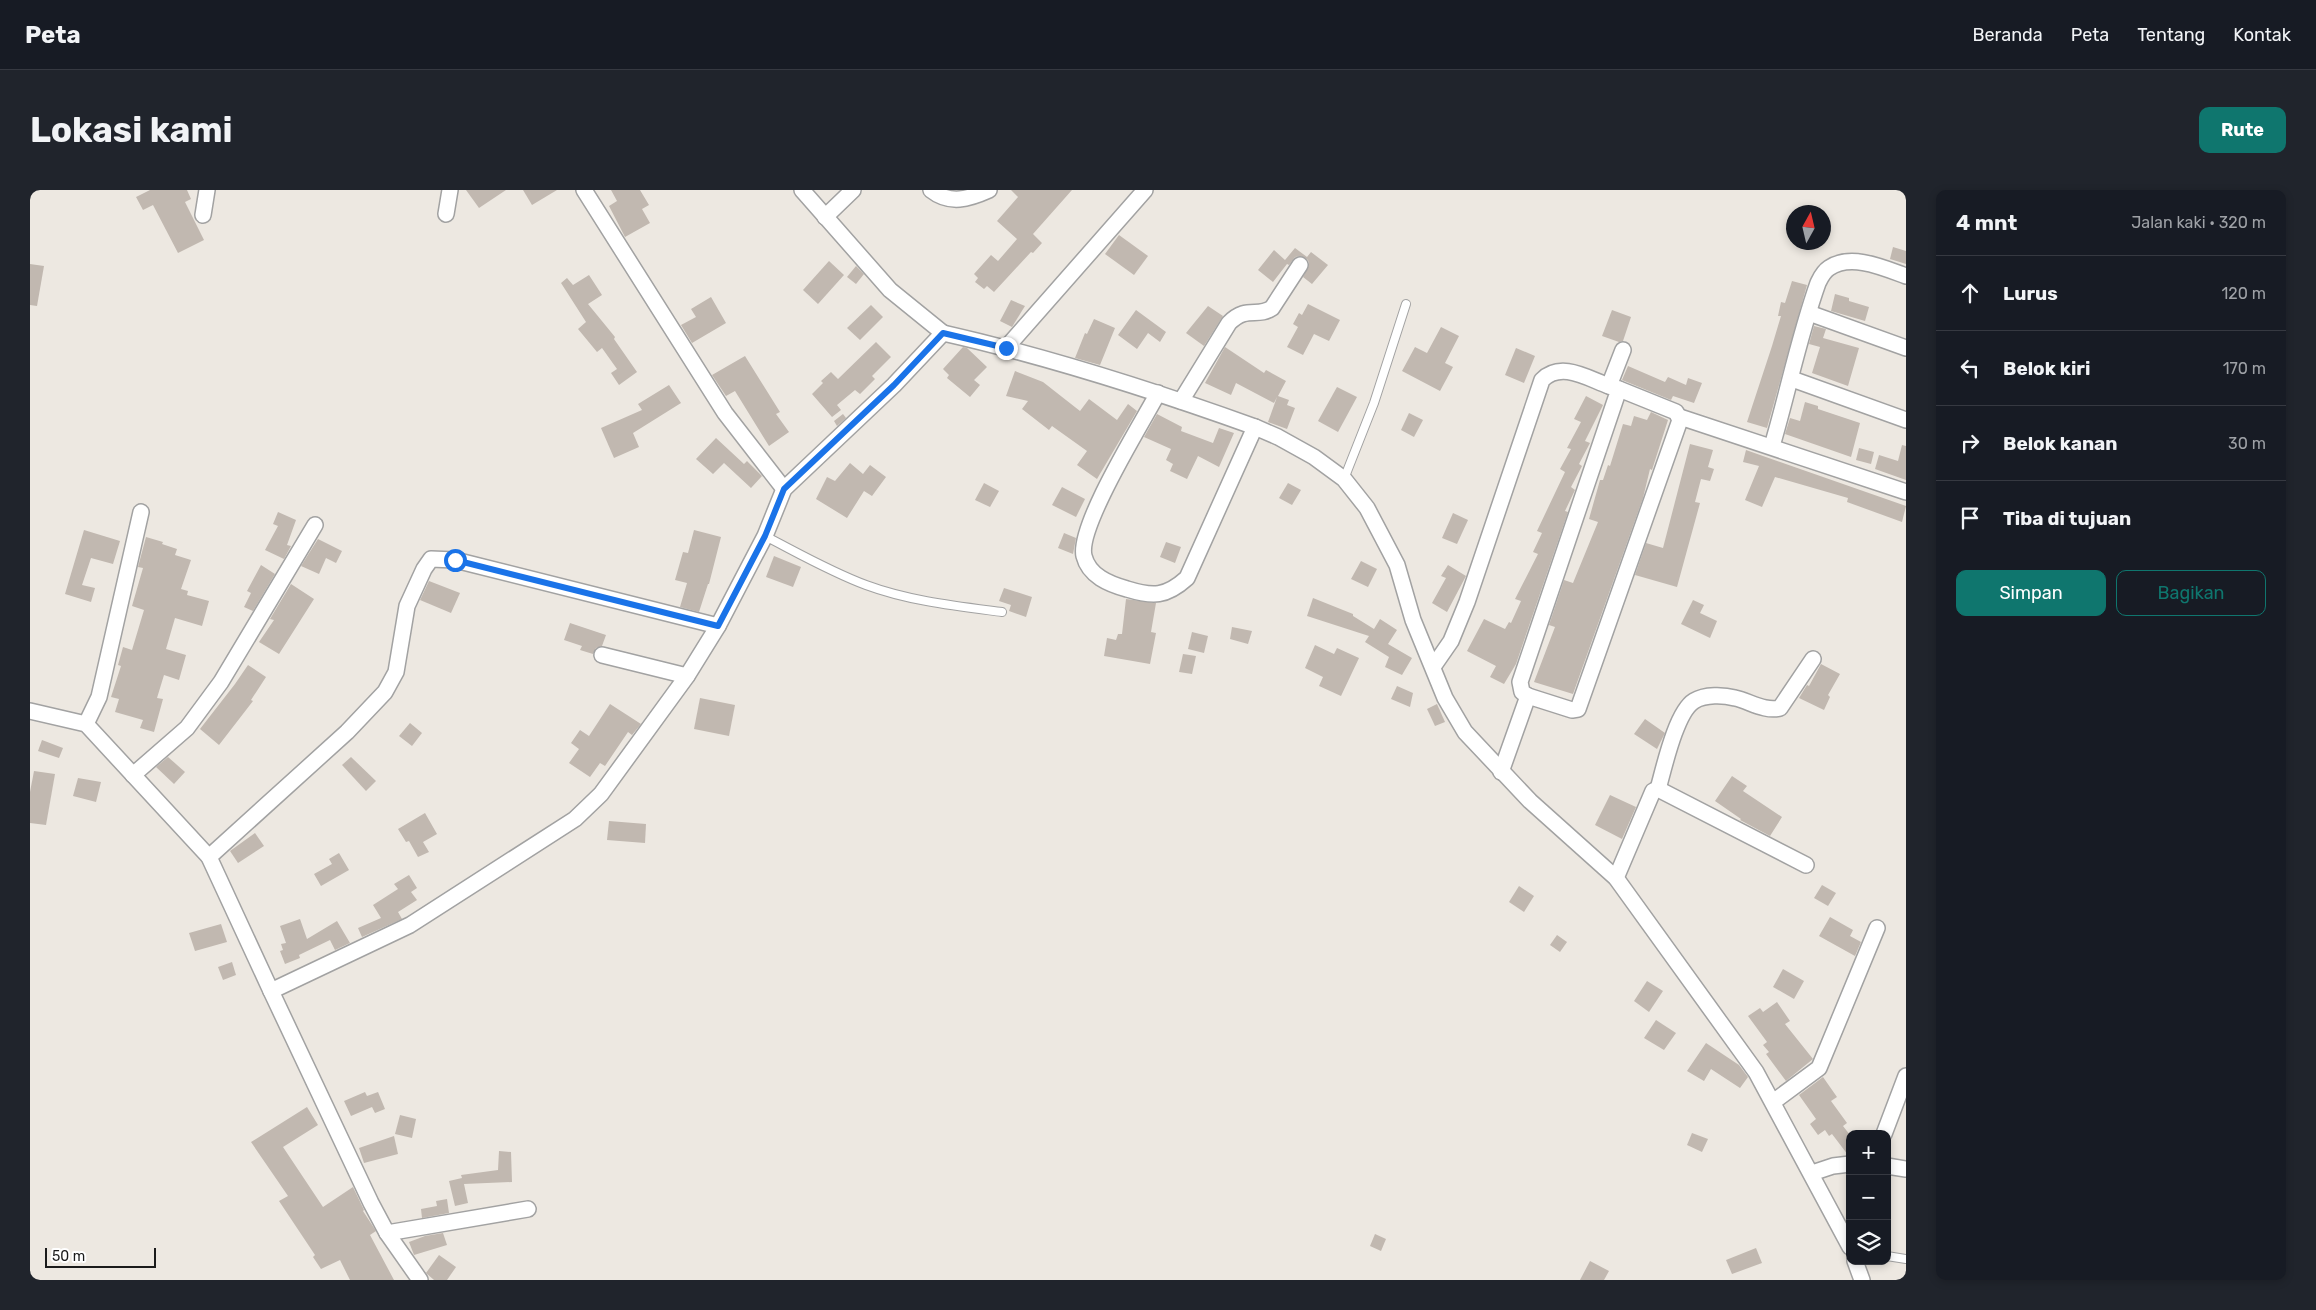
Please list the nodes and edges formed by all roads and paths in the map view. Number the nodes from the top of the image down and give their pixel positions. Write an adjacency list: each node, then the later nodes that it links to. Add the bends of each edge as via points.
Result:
1 (207, 190): 10 (street)
2 (450, 190): 9 (street)
3 (584, 190): 29 (street, via 725,413)
4 (802, 190): 11 (street)
5 (853, 190): 11 (street)
6 (931, 190): 7 (street, via 959,200)
7 (989, 190)
8 (1145, 190): 17 (street)
9 (446, 214)
10 (203, 215)
11 (825, 218): 16 (street, via 890,290)
12 (1300, 265): 23 (street, via 1272,308 1265,312 1244,312 1229,323)
13 (1906, 276): 15 (street, via 1867,263 1840,263 1823,274)
14 (1406, 304): 28 (lane, via 1374,403)
15 (1809, 313): 18 (street); 20 (street)
16 (943, 333): 17 (street); 29 (street, via 894,385)
17 (1006, 348): 22 (street)
18 (1906, 348)
19 (1623, 350): 21 (street)
20 (1792, 379): 25 (street); 27 (street)
21 (1614, 388): 24 (street); 38 (street, via 1567,371 1549,373 1542,380 1468,602 1451,641); 40 (street, via 1520,682 1522,692)
22 (1158, 393): 23 (street); 26 (street, via 1104,493 1085,540 1083,554 1088,567 1099,578 1117,586 1140,593 1160,594 1173,590 1187,578)
23 (1181, 401): 26 (street)
24 (1680, 416): 27 (street); 40 (street, via 1578,709)
25 (1906, 420)
26 (1255, 427): 28 (street, via 1314,457)
27 (1772, 446): 30 (street)
28 (1344, 479): 38 (street, via 1367,508 1397,565 1413,620)
29 (784, 489): 33 (street)
30 (1906, 492)
31 (141, 512): 42 (street, via 99,697)
32 (315, 525): 44 (street, via 221,682 187,728)
33 (765, 536): 34 (lane, via 865,585 929,601); 35 (street)
34 (1002, 612)
35 (718, 626): 39 (street); 46 (street, via 455,560 431,559 407,606 396,672 385,692 347,732)
36 (602, 655): 39 (street)
37 (1813, 660): 45 (street, via 1780,708 1766,708 1717,696 1694,701 1682,716)
38 (1433, 667): 43 (street, via 1444,698 1465,732)
39 (687, 676): 50 (street, via 601,794 575,819 410,925)
40 (1528, 696): 43 (street)
41 (30, 711): 42 (street)
42 (86, 724): 44 (street)
43 (1501, 772): 48 (street)
44 (134, 775): 46 (street)
45 (1658, 789): 47 (street); 48 (street, via 1653,791)
46 (209, 857): 50 (street)
47 (1806, 865)
48 (1616, 878): 52 (street, via 1756,1072)
49 (1877, 928): 52 (street, via 1819,1068)
50 (271, 991): 59 (street)
51 (1906, 1076): 53 (street)
52 (1773, 1102): 57 (street)
53 (1886, 1130)
54 (1846, 1164): 57 (street)
55 (1891, 1167): 56 (street)
56 (1906, 1169)
57 (1812, 1174): 60 (street)
58 (528, 1209): 59 (street)
59 (387, 1233): 64 (street)
60 (1846, 1239)
61 (1891, 1257): 62 (lane)
62 (1906, 1259)
63 (1857, 1265): 65 (street)
64 (420, 1280)
65 (1862, 1280)

